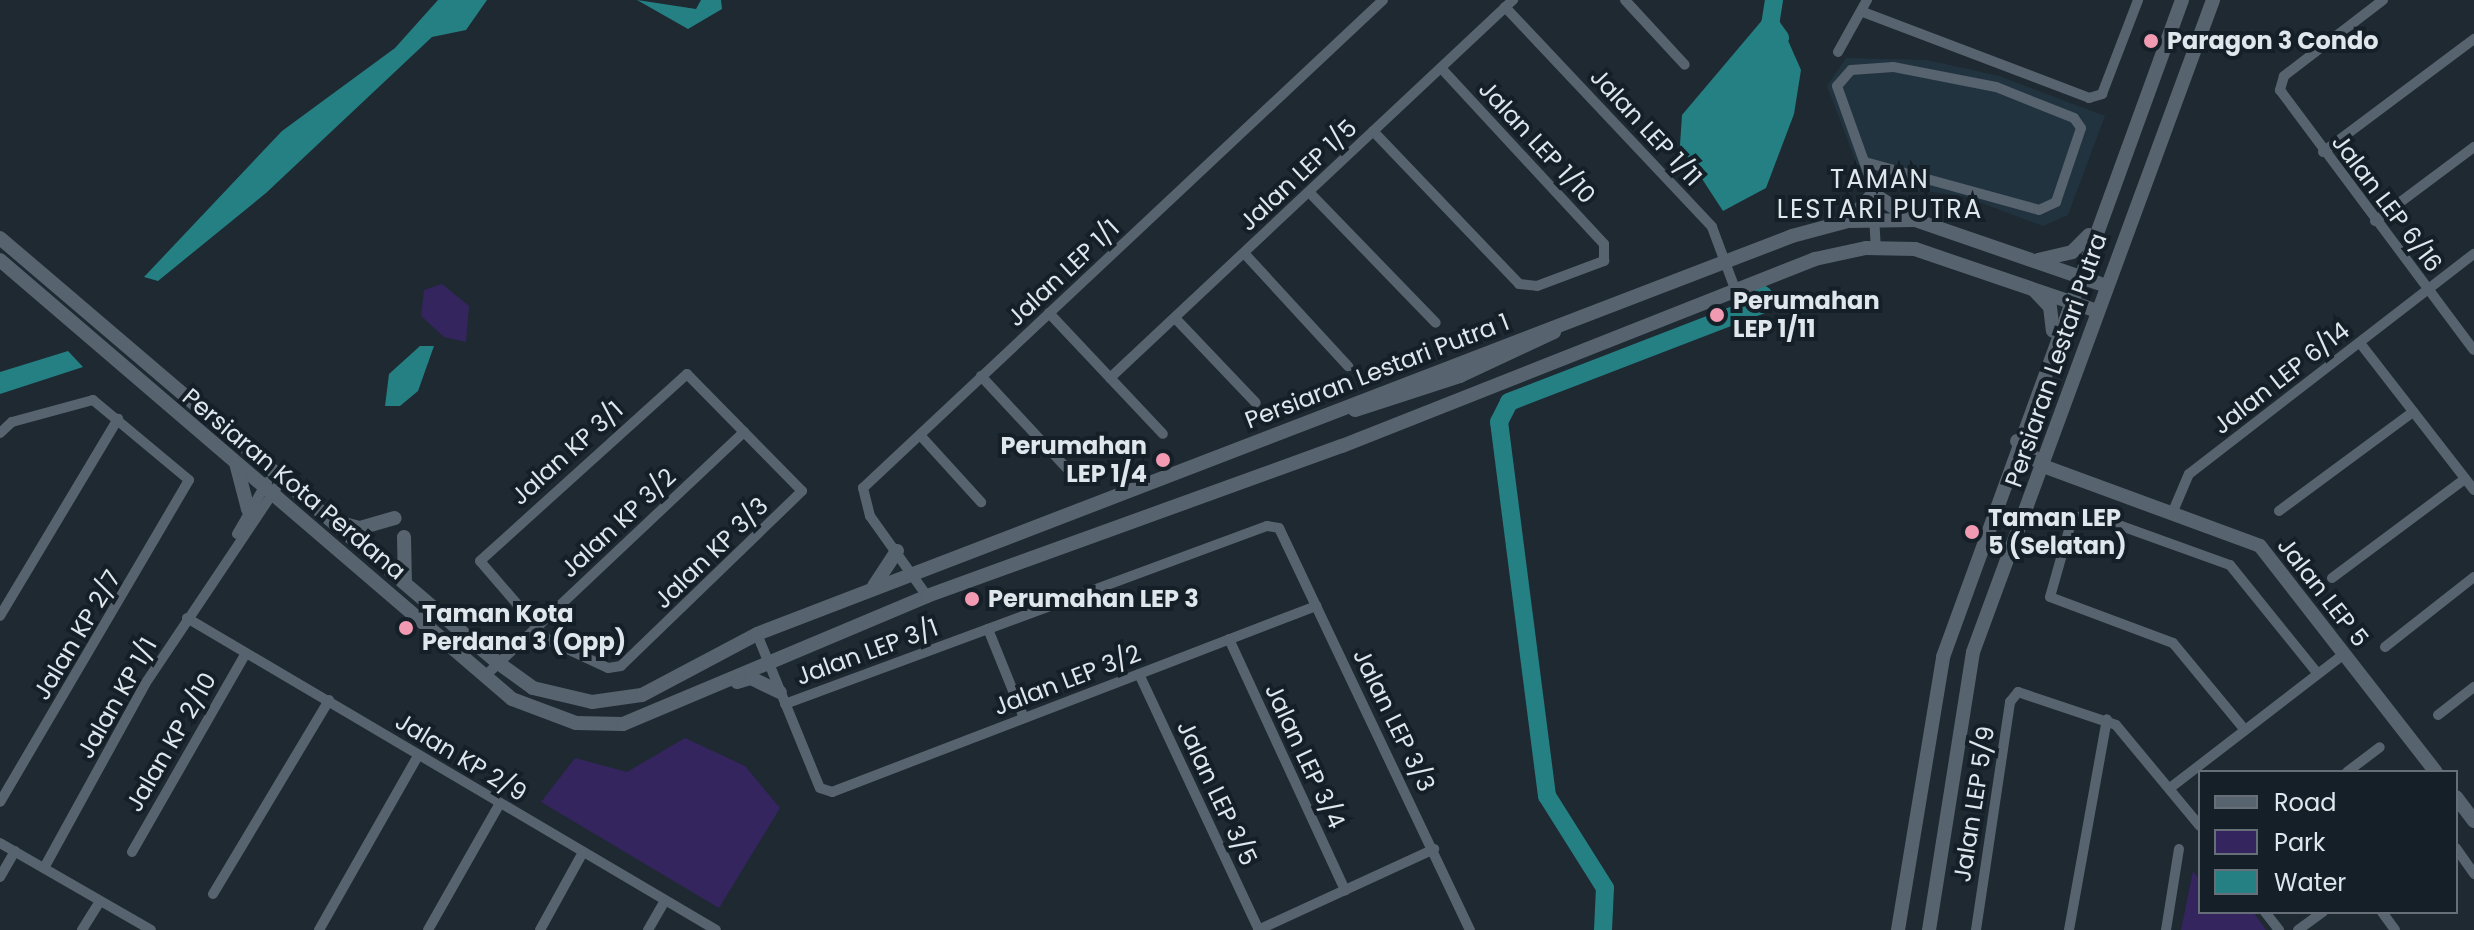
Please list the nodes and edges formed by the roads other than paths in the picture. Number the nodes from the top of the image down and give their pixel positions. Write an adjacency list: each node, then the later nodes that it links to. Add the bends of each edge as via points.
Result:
1 (1383, 0): 40 (street, Jalan LEP 1/1)
2 (1625, 0): 12 (street)
3 (1867, 0): 9 (street)
4 (2138, 0): 9 (street, via 2102,94 2089,98)
5 (2182, 0): 25 (street, Persiaran Lestari Putra)
6 (2213, 0): 34 (street, Persiaran Lestari Putra)
7 (2383, 0): 16 (street, Jalan LEP 6/16, via 2284,76 2283,100)
8 (1509, 4): 13 (street, Jalan LEP 1/5); 31 (street, Jalan LEP 1/11, via 1712,227)
9 (1863, 12): 11 (street)
10 (2474, 39): 16 (street)
11 (1838, 52)
12 (1685, 65)
13 (1441, 68): 14 (street, Jalan LEP 1/5); 14 (street, Jalan LEP 1/10, via 1604,244 1604,261 1527,287)
14 (1373, 131): 20 (street, Jalan LEP 1/5)
15 (2474, 147): 24 (street)
16 (2323, 152): 24 (street, Jalan LEP 6/16)
17 (1865, 162): 18 (street); 18 (street, via 1837,86 1851,70 1893,67 1996,87 2074,118 2081,128 2056,202 2039,210); 19 (street)
18 (1895, 171): 19 (street)
19 (1873, 189): 21 (street); 22 (street); 23 (street)
20 (1309, 192): 28 (street, Jalan LEP 1/5); 42 (street)
21 (1876, 218): 22 (street); 23 (street); 27 (street)
22 (1915, 220): 32 (street)
23 (1848, 221): 31 (street)
24 (2375, 221): 37 (street, Jalan LEP 6/16)
25 (2097, 223): 32 (street, via 2072,252); 33 (street, Persiaran Lestari Putra)
26 (0, 238): 59 (street, Persiaran Kota Perdana)
27 (1876, 249): 35 (street, via 1925,252); 36 (street, via 1815,259)
28 (1244, 253): 41 (street, Jalan LEP 1/5); 46 (street)
29 (2474, 254): 37 (street, Jalan LEP 6/14)
30 (0, 260): 57 (street, Persiaran Kota Perdana)
31 (1727, 260): 36 (street, Jalan LEP 1/11); 74 (street, Persiaran Lestari Putra 1, via 1584,313 1527,350 1379,408 1335,413)
32 (2038, 260): 33 (street)
33 (2077, 275): 34 (street); 38 (street, Persiaran Lestari Putra)
34 (2104, 285): 39 (street, Persiaran Lestari Putra)
35 (2029, 288): 38 (street); 43 (street, via 2050,307)
36 (1735, 289): 79 (street, via 1342,446)
37 (2428, 290): 44 (street, Jalan LEP 6/14); 45 (street, Jalan LEP 6/16)
38 (2068, 301): 39 (street); 43 (street, Persiaran Lestari Putra)
39 (2094, 310): 58 (street, Persiaran Lestari Putra)
40 (1049, 313): 47 (street, Jalan LEP 1/1); 48 (street)
41 (1175, 318): 48 (street, Jalan LEP 1/5); 49 (street)
42 (1436, 323)
43 (2053, 343): 56 (street, Persiaran Lestari Putra)
44 (2360, 343): 50 (street); 66 (street, Jalan LEP 6/14, via 2189,474)
45 (2474, 350)
46 (1348, 366)
47 (981, 376): 55 (street, Jalan LEP 1/1); 60 (street)
48 (1110, 378): 54 (street)
49 (1256, 403)
50 (2413, 412): 61 (street); 67 (street)
51 (118, 419): 53 (street, via 93,400 12,422); 81 (street); 109 (street, Jalan KP 2/7, via 182,470 188,490)
52 (744, 432): 83 (street, Jalan KP 3/2); 83 (street, Jalan KP 3/3, via 801,495 633,656 608,668); 83 (street, Jalan KP 3/1, via 693,375 682,375 486,553 483,571)
53 (0, 433)
54 (1163, 434)
55 (920, 435): 64 (street); 73 (street, Jalan LEP 1/1, via 863,488 861,500)
56 (2017, 441): 58 (street); 137 (street, Persiaran Lestari Putra, via 1943,657)
57 (236, 463): 62 (street, Persiaran Kota Perdana); 65 (street)
58 (2043, 466): 66 (street, Jalan LEP 5); 138 (street, Persiaran Lestari Putra, via 1973,652)
59 (279, 475): 62 (street, Jalan KP 1/1); 69 (street, Persiaran Kota Perdana)
60 (1073, 475)
61 (2465, 479): 63 (street); 76 (street)
62 (268, 490): 65 (street, Jalan KP 1/1); 72 (street, Jalan KP 1/1); 95 (street, Persiaran Kota Perdana)
63 (2474, 490)
64 (981, 502)
65 (248, 509): 72 (street, Jalan KP 1/1)
66 (2174, 509): 89 (street, Jalan LEP 5, via 2260,546)
67 (2279, 511)
68 (395, 518): 69 (street, via 360,528)
69 (332, 521): 77 (street, Persiaran Kota Perdana)
70 (1279, 528): 80 (street, Jalan LEP 3/3); 84 (street, Jalan LEP 3/1, via 1267,526)
71 (404, 537): 77 (street)
72 (230, 551): 82 (street, Jalan KP 1/1)
73 (897, 551): 74 (street, Jalan LEP 1/1); 78 (street)
74 (913, 573): 78 (street, Persiaran Lestari Putra 1); 79 (street, Jalan LEP 1/1)
75 (2474, 577): 87 (street)
76 (2332, 578)
77 (405, 583): 91 (street, Persiaran Kota Perdana)
78 (871, 590): 85 (street, Persiaran Lestari Putra 1)
79 (927, 596): 90 (street)
80 (1316, 606): 86 (street, Jalan LEP 3/2); 113 (street, Jalan LEP 3/3)
81 (0, 616)
82 (187, 618): 88 (street, Jalan KP 2/9); 119 (street, Jalan KP 1/1)
83 (536, 627): 91 (street, Jalan KP 3/2)
84 (988, 629): 98 (street, Jalan LEP 3/1); 101 (street)
85 (757, 634): 90 (street); 92 (street, Persiaran Lestari Putra 1)
86 (1229, 639): 93 (street, Jalan LEP 3/2); 122 (street, Jalan LEP 3/4)
87 (2385, 647)
88 (246, 653): 99 (street, Jalan KP 2/9); 117 (street, Jalan KP 2/10)
89 (2343, 655): 94 (street); 107 (street, Jalan LEP 5)
90 (767, 660): 97 (street); 98 (street)
91 (497, 662): 92 (street, Persiaran Kota Perdana, via 533,688 592,702 642,695); 95 (street, Jalan KP 3/2)
92 (679, 673)
93 (1139, 674): 101 (street, Jalan LEP 3/2); 135 (street, Jalan LEP 3/5)
94 (2318, 674): 103 (street); 103 (street, via 2230,565 2088,514 2072,519 2050,597 2173,643)
95 (485, 676): 97 (street, Persiaran Kota Perdana, via 512,699 576,723 623,724)
96 (2474, 687): 100 (street)
97 (709, 690): 98 (street, via 751,678)
98 (782, 698): 101 (street, Jalan LEP 3/2, via 820,788 832,792)
99 (329, 700): 105 (street, Jalan KP 2/9); 123 (street)
100 (2438, 715)
101 (1024, 718)
102 (2107, 719): 108 (street); 139 (street, Jalan LEP 5/9, via 2023,692 2010,702); 140 (street)
103 (2245, 730): 108 (street)
104 (2380, 747): 106 (street)
105 (418, 756): 110 (street, Jalan KP 2/9); 130 (street)
106 (2350, 770)
107 (2434, 770)
108 (2170, 788): 111 (street)
109 (0, 802)
110 (500, 803): 118 (street, Jalan KP 2/9); 131 (street)
111 (2198, 823)
112 (0, 843): 115 (street)
113 (1434, 849): 122 (street); 136 (street, Jalan LEP 3/3)
114 (2179, 849): 141 (street)
115 (15, 851): 119 (street); 121 (street)
116 (2458, 851): 120 (street)
117 (132, 852)
118 (582, 854): 125 (street, Jalan KP 2/9); 132 (street)
119 (44, 868): 124 (street)
120 (2474, 874)
121 (0, 877)
122 (1345, 890): 135 (street)
123 (213, 894)
124 (100, 901): 128 (street); 129 (street)
125 (664, 902): 133 (street); 134 (street, Jalan KP 2/9)
126 (2267, 914): 142 (street)
127 (2320, 914): 143 (street)
128 (82, 930)
129 (151, 930)
130 (319, 930)
131 (428, 930)
132 (540, 930)
133 (648, 930)
134 (716, 930)
135 (1259, 930)
136 (1470, 930)
137 (1898, 930)
138 (1929, 930)
139 (1976, 930)
140 (2069, 930)
141 (2166, 930)
142 (2279, 930)
143 (2298, 930)

